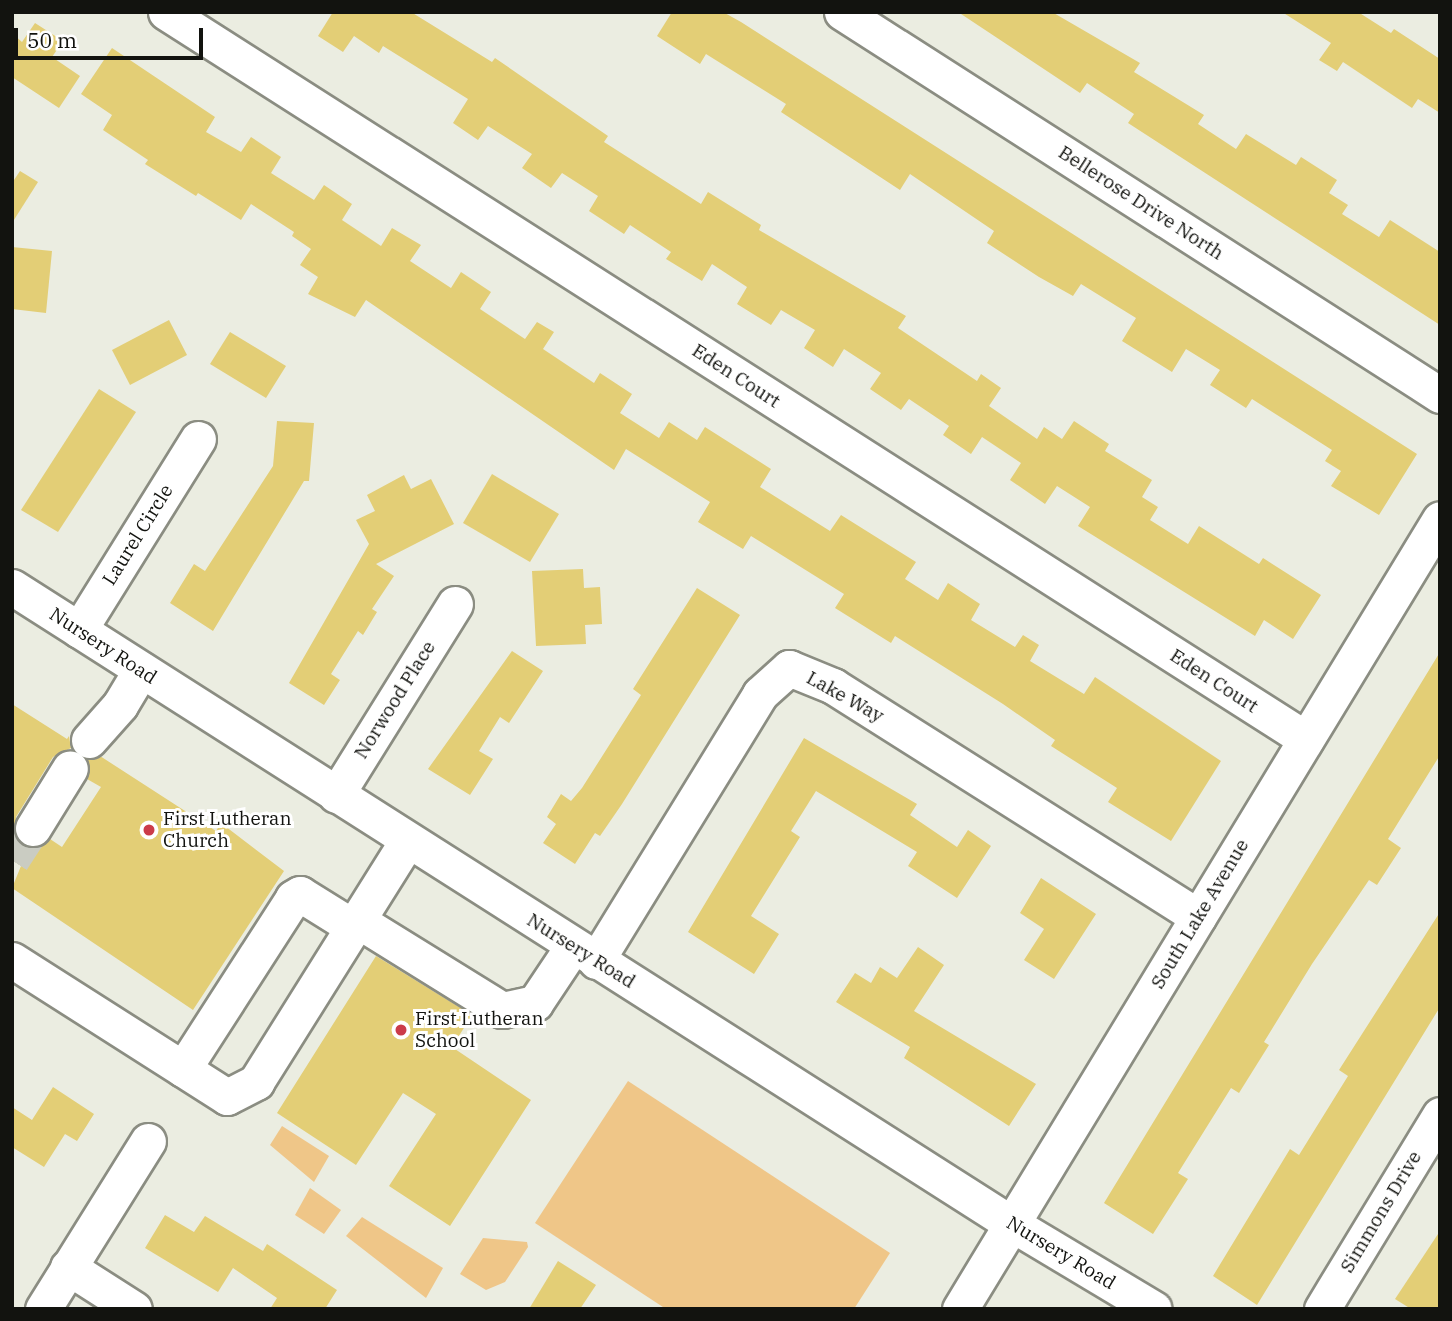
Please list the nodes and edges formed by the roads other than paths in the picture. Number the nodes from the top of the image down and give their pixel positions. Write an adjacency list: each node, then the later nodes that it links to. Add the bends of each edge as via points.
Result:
1 (166, 12): 10 (street, Eden Court)
2 (842, 12): 3 (street, Bellerose Drive North)
3 (1440, 395)
4 (198, 439): 8 (street, Laurel Circle)
5 (1440, 519): 10 (street, South Lake Avenue)
6 (12, 587): 8 (street, Nursery Road)
7 (455, 604): 11 (street, Norwood Place)
8 (79, 631): 9 (street, Nursery Road)
9 (141, 670): 11 (street, Nursery Road); 12 (street, via 120,705 79,754)
10 (1306, 739): 14 (street, South Lake Avenue)
11 (336, 795): 13 (street, Nursery Road)
12 (33, 828)
13 (407, 841): 15 (street); 16 (street, Nursery Road)
14 (1198, 916): 16 (street, Lake Way, via 833,686 789,667 760,694); 21 (street, South Lake Avenue)
15 (355, 924): 16 (street, via 502,1010 534,1003); 18 (street, via 256,1082 227,1097); 18 (street, via 300,894 293,898)
16 (585, 954): 21 (street, Nursery Road)
17 (12, 960): 18 (street)
18 (183, 1069)
19 (1440, 1115): 27 (street, Simmons Drive)
20 (148, 1141): 22 (street)
21 (1012, 1224): 25 (street, South Lake Avenue); 26 (street, Nursery Road)
22 (68, 1267): 23 (street); 24 (street)
23 (43, 1309)
24 (134, 1309)
25 (960, 1309)
26 (1154, 1309)
27 (1322, 1309)

